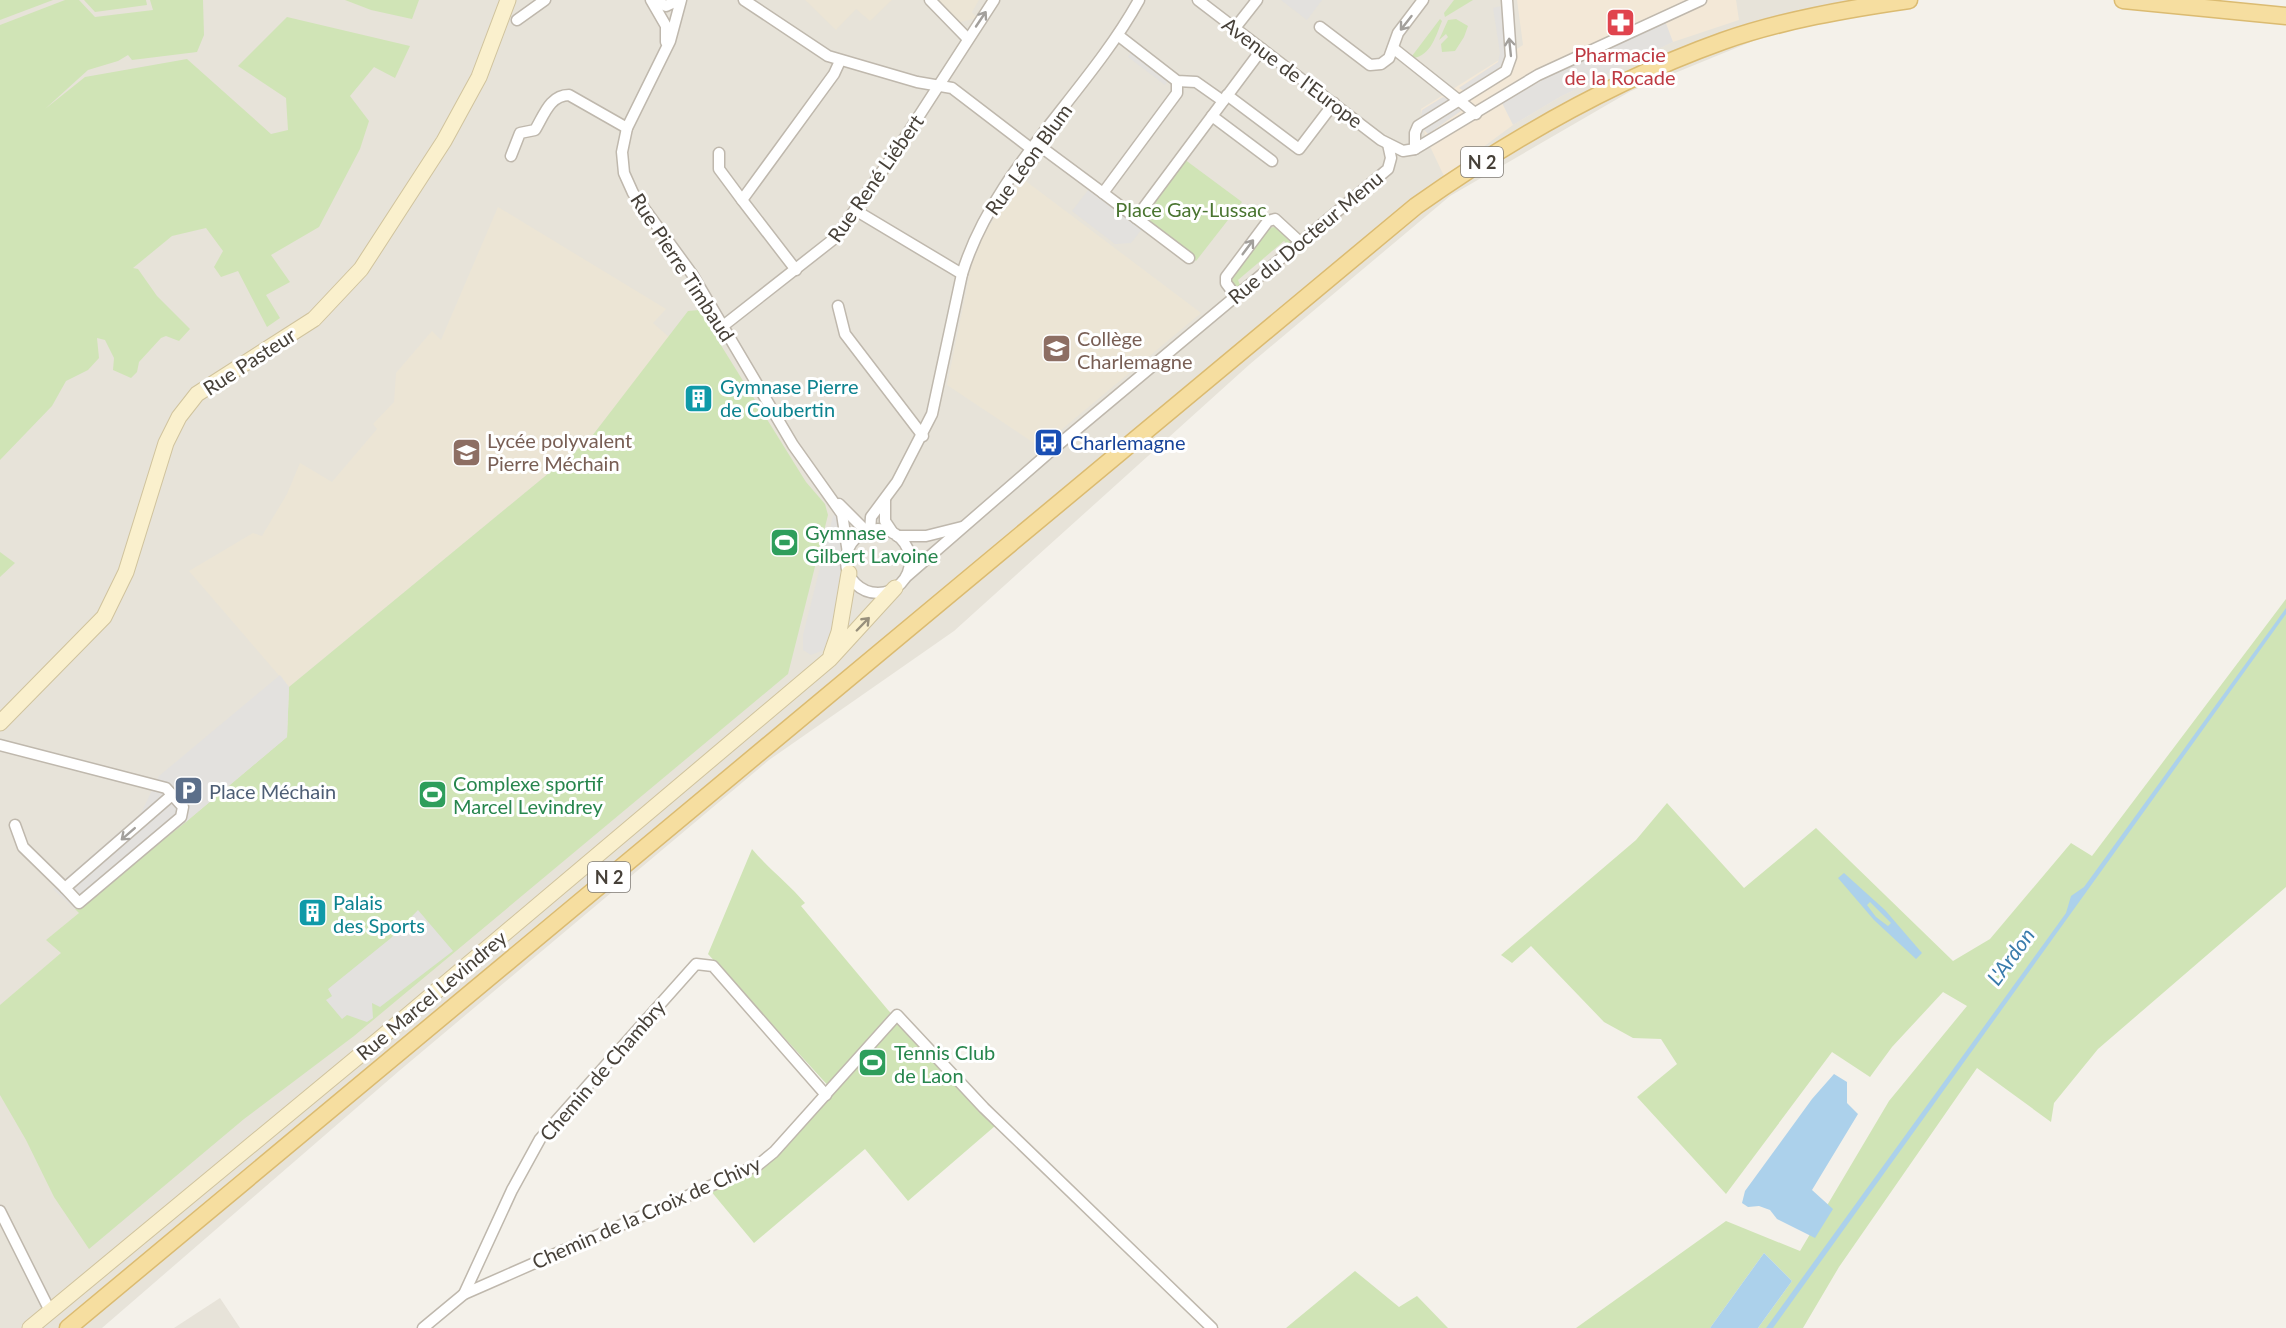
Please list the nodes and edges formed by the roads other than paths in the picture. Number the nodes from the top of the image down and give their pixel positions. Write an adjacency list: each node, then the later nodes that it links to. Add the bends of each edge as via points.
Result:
1 (508, 0): 63 (street, Rue Pasteur, via 480,77 444,141 361,269 314,320 197,394 166,443 126,572 104,617)
2 (545, 0): 17 (street)
3 (652, 0): 4 (street, via 666,6); 24 (street, Rue Pierre Timbaud, via 666,26)
4 (680, 0): 24 (street, Rue Pierre Timbaud, via 676,26)
5 (744, 0): 25 (street, via 818,51)
6 (930, 0): 21 (street)
7 (994, 0): 21 (street, Rue René Liébert, one-way to 7)
8 (1139, 0): 20 (street, Rue Léon Blum)
9 (1198, 0): 19 (street, Avenue de l'Europe)
10 (1257, 0): 19 (street)
11 (1424, 0): 22 (street, one-way to 22, via 1398,33)
12 (1507, 0): 29 (street, one-way to 12, via 1506,71 1511,57)
13 (1701, 0): 31 (street, via 1538,75)
14 (1910, 0): 73 (main road, N 2, via 1814,16 1725,40 1672,61 1555,119 1425,200)
15 (2123, 0): 16 (main road)
16 (2286, 16)
17 (517, 20)
18 (1320, 27): 22 (street, via 1370,65 1381,64)
19 (1235, 28): 23 (street, Avenue de l'Europe)
20 (1119, 36): 26 (street); 35 (street, Rue Léon Blum)
21 (968, 39): 27 (street, Rue René Liébert)
22 (1393, 48): 29 (street)
23 (1262, 49): 28 (street); 30 (street, Avenue de l'Europe)
24 (663, 51): 33 (street, Rue Pierre Timbaud)
25 (840, 61): 27 (street); 41 (street)
26 (1177, 81): 28 (street, via 1196,82); 40 (street, via 1177,93)
27 (939, 86): 35 (street, via 962,93); 42 (street, Rue René Liébert)
28 (1225, 98): 30 (street, via 1299,149); 32 (street)
29 (1460, 100): 31 (street); 36 (street, via 1418,126)
30 (1334, 103): 34 (street, Avenue de l'Europe)
31 (1476, 114): 36 (street)
32 (1212, 116): 39 (street); 43 (street)
33 (627, 128): 38 (street, via 569,94 560,95 554,98 535,130 520,133); 50 (street, Rue Pierre Timbaud, via 622,152 628,183)
34 (1388, 144): 36 (street, Rue du Docteur Menu, via 1402,151); 44 (street, Rue du Docteur Menu, via 1388,170)
35 (1035, 147): 40 (street); 47 (street, Rue Léon Blum, via 991,206)
36 (1415, 149)
37 (719, 153): 41 (street, via 719,169)
38 (511, 156)
39 (1272, 161)
40 (1103, 193): 43 (street)
41 (742, 200): 46 (street)
42 (855, 210): 46 (street, Rue René Liébert, via 826,247); 47 (street)
43 (1136, 218): 45 (street)
44 (1300, 242): 48 (street, Rue du Docteur Menu); 48 (street, one-way to 44, via 1226,277 1268,221 1275,219)
45 (1189, 258)
46 (796, 270): 50 (street, Rue René Liébert)
47 (962, 274): 51 (street, Rue Léon Blum, via 932,414)
48 (1235, 295): 55 (street, Rue du Docteur Menu)
49 (838, 306): 51 (street, via 845,334)
50 (723, 326): 53 (street, Rue Pierre Timbaud, via 793,445)
51 (923, 436): 52 (street, Rue Léon Blum)
52 (885, 499): 54 (street, Rue Léon Blum, via 871,513); 56 (street, Rue Léon Blum, via 871,517); 57 (street, via 885,521)
53 (834, 500): 54 (street, Rue Pierre Timbaud); 58 (street, Rue Pierre Timbaud, via 845,525)
54 (849, 512): 56 (street, Rue Pierre Timbaud)
55 (962, 526): 57 (street, Rue du Docteur Menu, via 926,536); 60 (street, Rue du Docteur Menu)
56 (869, 531): 57 (street); 58 (street, via 855,540)
57 (895, 535): 60 (street, via 908,550)
58 (848, 553): 59 (street)
59 (849, 573): 61 (street, via 868,592); 62 (street)
60 (907, 576): 61 (street)
61 (895, 588): 62 (street, Rue Marcel Levindrey, one-way to 61)
62 (830, 659): 71 (street, Rue Marcel Levindrey)
63 (0, 723)
64 (0, 745): 65 (street, via 165,788)
65 (172, 795): 67 (street, one-way to 67); 67 (street, via 183,807 181,817 79,903)
66 (15, 825): 67 (street, via 23,846)
67 (65, 888)
68 (826, 1095): 70 (street, Chemin de la Croix de Chivy, via 758,1165); 70 (street, Chemin de Chambry, via 713,966 696,964 540,1139); 75 (street, Chemin de la Croix de Chivy, via 897,1015 984,1108)
69 (0, 1211): 71 (street)
70 (464, 1294): 74 (street, Chemin de la Croix de Chivy)
71 (50, 1311): 72 (street, Rue Marcel Levindrey)
72 (30, 1328)
73 (68, 1328)
74 (423, 1328)
75 (1212, 1328)

